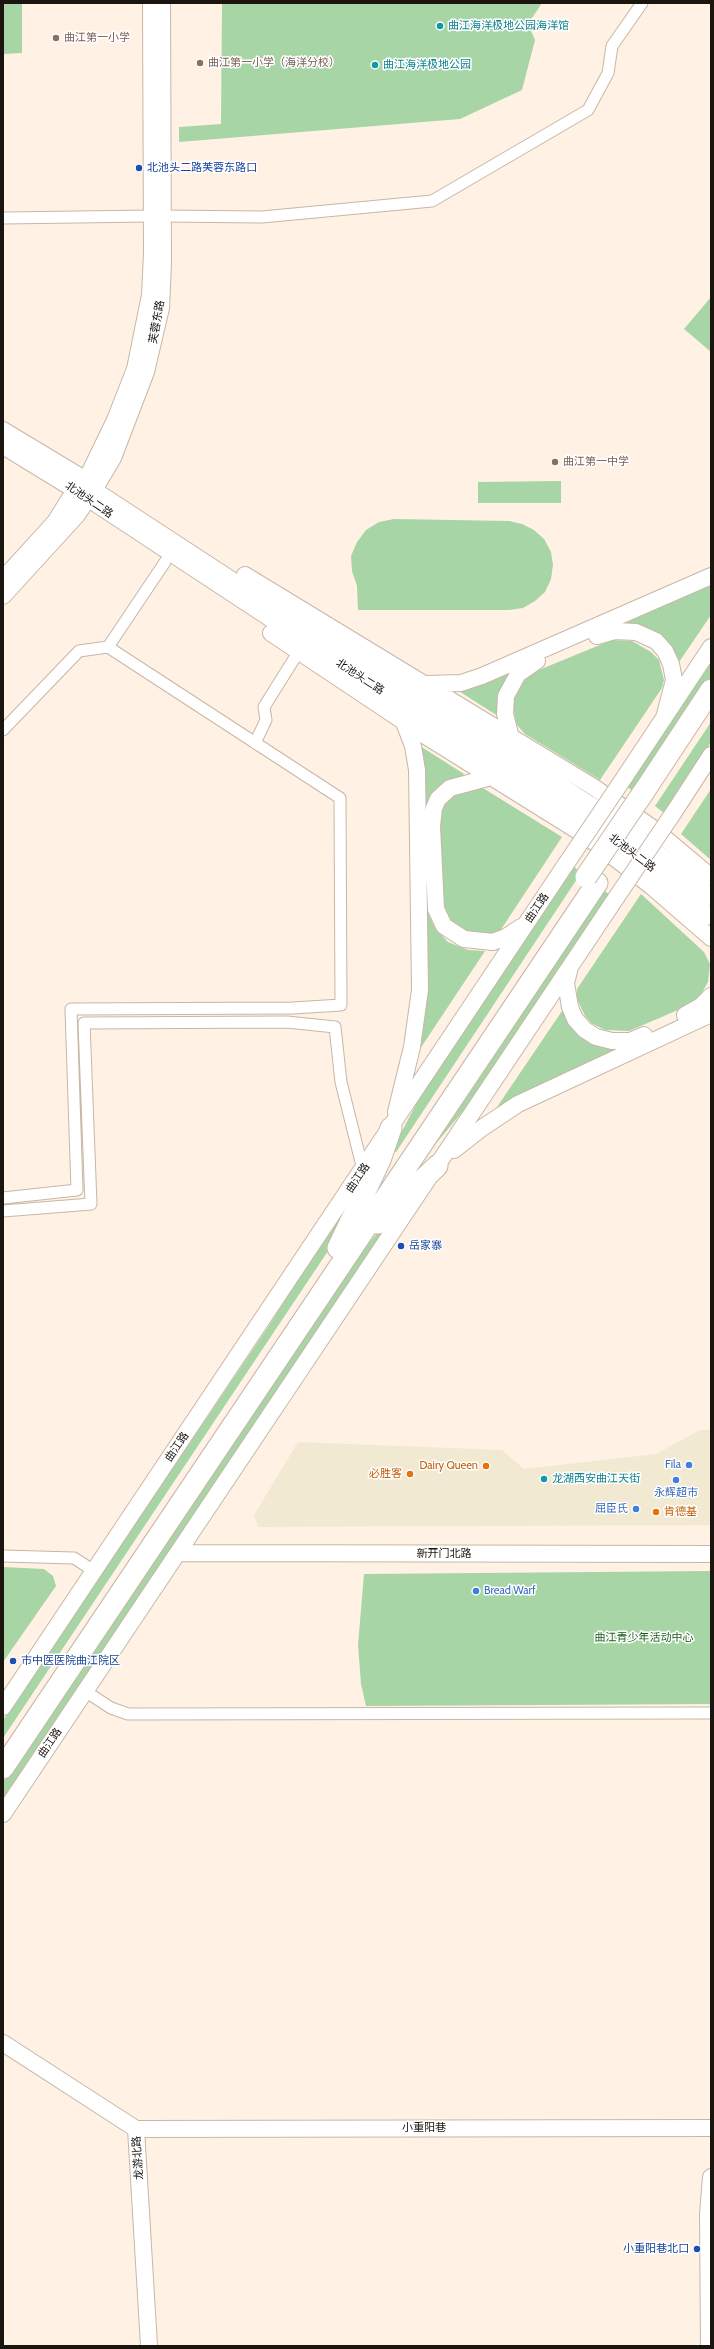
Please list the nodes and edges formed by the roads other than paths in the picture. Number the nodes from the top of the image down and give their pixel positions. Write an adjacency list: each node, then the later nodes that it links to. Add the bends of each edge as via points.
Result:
1 (151, 3): 4 (main road, 芙蓉东路)
2 (162, 3): 4 (main road, 芙蓉东路)
3 (642, 3): 4 (street, via 612,46 608,73 588,110 432,202 262,217)
4 (157, 216): 5 (street); 8 (main road, 芙蓉东路, via 145,330 135,369)
5 (3, 218)
6 (3, 430): 8 (main road, 北池头二路)
7 (3, 446): 8 (main road, 北池头二路)
8 (90, 494): 9 (main road, via 109,525); 11 (main road, 芙蓉东路, via 54,522); 12 (main road, 芙蓉东路, via 64,530); 16 (main road, 北池头二路); 17 (main road, via 126,500 300,610); 19 (main road, 北池头二路)
9 (165, 562): 13 (street); 15 (main road)
10 (711, 576): 17 (main road, via 482,676 450,684)
11 (3, 579)
12 (3, 596)
13 (108, 647): 23 (street, via 78,651); 25 (street)
14 (711, 648): 21 (main road, 曲江路)
15 (299, 651): 22 (main road); 25 (street, via 264,707 266,720)
16 (379, 672): 17 (main road, via 408,682); 27 (main road, 北池头二路)
17 (424, 684): 24 (main road)
18 (711, 690): 30 (highway, 曲江路)
19 (382, 692): 22 (main road); 29 (main road, 北池头二路)
20 (711, 712): 30 (highway, 曲江路)
21 (664, 718): 24 (main road, via 674,680 665,651 656,641 643,634 615,630 529,664 518,674 506,696 505,714); 34 (main road, 曲江路, bridge)
22 (404, 721): 28 (main road); 39 (main road, via 413,746 417,770 420,990 412,1047)
23 (3, 730)
24 (510, 736): 27 (main road, via 519,756); 31 (main road, via 654,828)
25 (254, 743): 42 (street, via 340,798 341,1005 293,1008 71,1009 77,1190)
26 (711, 755): 36 (main road, 曲江路, bridge)
27 (527, 764): 32 (main road, 北池头二路, via 627,828)
28 (490, 776): 29 (main road); 34 (main road, via 450,788 438,799 434,808 432,826 436,909 439,919 449,931 464,939 479,942 506,938); 35 (main road, via 607,852)
29 (523, 780): 33 (main road, 北池头二路, via 632,852)
30 (649, 794): 44 (highway, 曲江路, bridge)
31 (711, 877)
32 (711, 897)
33 (710, 917)
34 (530, 918): 39 (main road, 曲江路)
35 (711, 938)
36 (571, 966): 37 (main road, via 566,992 575,1019 590,1034 612,1041 634,1039 694,1011); 40 (main road, 曲江路)
37 (711, 996)
38 (711, 1014): 40 (main road, via 518,1104 467,1138)
39 (391, 1128): 41 (main road, 曲江路); 44 (highway)
40 (437, 1166): 44 (highway); 45 (main road, 曲江路)
41 (363, 1170): 43 (street, via 341,1082 335,1027 287,1022 84,1023 91,1204); 48 (main road, 曲江路)
42 (3, 1198)
43 (3, 1211)
44 (342, 1252): 52 (highway, 曲江路); 53 (highway, 曲江路)
45 (178, 1553): 46 (main road, 新开门北路); 49 (main road, 曲江路)
46 (711, 1554)
47 (3, 1556): 48 (street, via 74,1558)
48 (94, 1571): 50 (main road, 曲江路)
49 (85, 1691): 51 (street, via 111,1708 128,1714); 54 (main road, 曲江路)
50 (3, 1707)
51 (711, 1713)
52 (3, 1748)
53 (3, 1768)
54 (3, 1814)
55 (3, 2043): 56 (main road, 龙游北路)
56 (136, 2128): 57 (main road, 小重阳巷); 59 (main road, 龙游北路)
57 (711, 2128)
58 (711, 2177): 60 (main road, via 708,2214)
59 (149, 2346)
60 (709, 2346)

